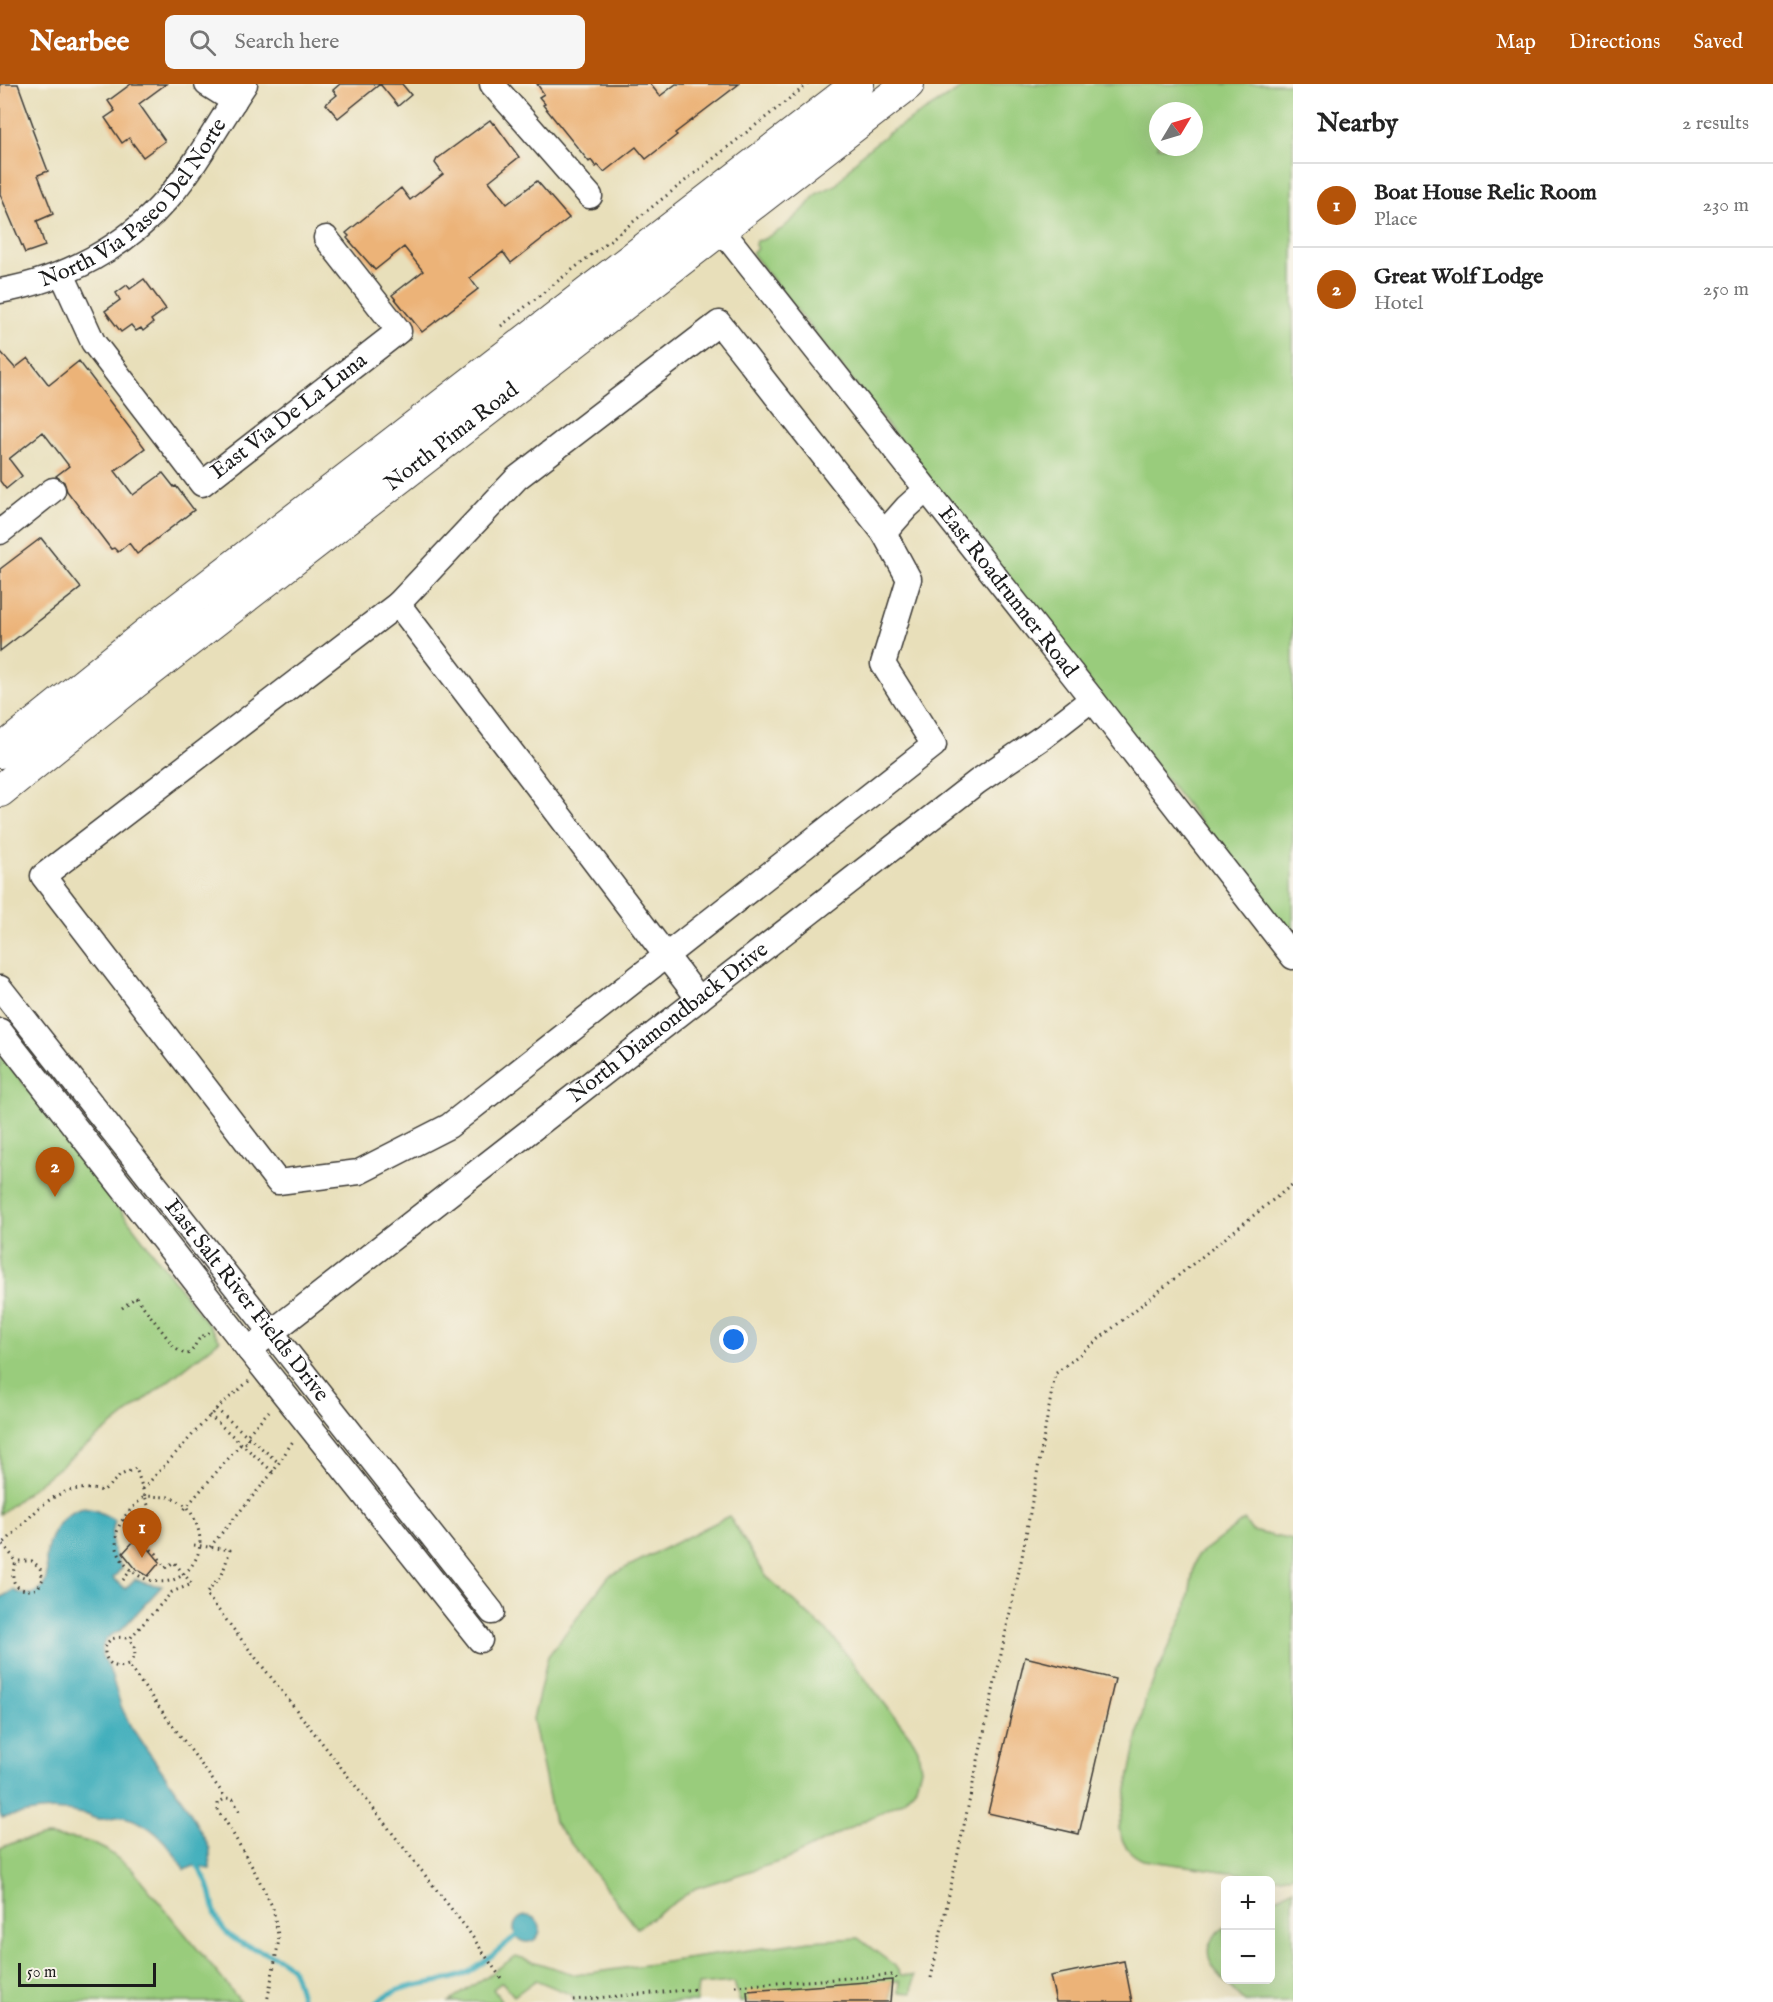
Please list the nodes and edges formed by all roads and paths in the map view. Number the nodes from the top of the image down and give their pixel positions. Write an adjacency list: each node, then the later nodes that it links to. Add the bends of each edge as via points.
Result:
1 (207, 84): 5 (street)
2 (492, 84): 6 (street)
3 (858, 84): 17 (main road, North Pima Road, via 164,620)
4 (908, 84): 7 (main road, North Pima Road)
5 (239, 92): 9 (street, North Via Paseo Del Norte, via 170,196 150,218 99,256)
6 (590, 196)
7 (720, 228): 12 (street, East Roadrunner Road); 18 (main road, North Pima Road)
8 (326, 238): 9 (street, East Via De La Luna, via 399,331 202,484 93,342)
9 (62, 274): 10 (street, North Via Paseo Del Norte)
10 (0, 291)
11 (53, 490): 13 (street)
12 (926, 490): 14 (street); 16 (street, East Roadrunner Road)
13 (0, 532)
14 (884, 533): 15 (street, via 719,323 517,478); 19 (street, via 909,579 883,664 934,745)
15 (398, 604): 19 (street); 19 (street, via 43,876 278,1182 358,1172 449,1126)
16 (1092, 699): 20 (street, East Roadrunner Road); 22 (street, North Diamondback Drive, via 977,782)
17 (0, 752)
18 (0, 791)
19 (666, 955): 22 (street)
20 (1293, 957)
21 (0, 988): 27 (street, East Salt River Fields Drive)
22 (699, 999): 27 (street, North Diamondback Drive)
23 (0, 1031): 28 (street, East Salt River Fields Drive)
24 (1293, 1184): 58 (path, via 1055,1374 1022,1557)
25 (122, 1308): 26 (path, via 136,1297 182,1353 194,1351 200,1337)
26 (209, 1333)
27 (272, 1333): 28 (street, North Diamondback Drive); 52 (street, East Salt River Fields Drive)
28 (249, 1350): 54 (street, East Salt River Fields Drive)
29 (247, 1382): 30 (path)
30 (216, 1408): 32 (path); 33 (path)
31 (269, 1411): 33 (path)
32 (209, 1415): 35 (path); 38 (path)
33 (247, 1436): 35 (path, via 248,1442); 36 (path)
34 (293, 1441): 36 (path)
35 (241, 1444): 37 (path); 41 (path)
36 (279, 1463): 37 (path)
37 (273, 1472): 47 (path)
38 (143, 1489): 39 (path); 44 (path, via 136,1468 103,1491 81,1488 60,1493)
39 (146, 1496): 40 (path); 41 (path, via 171,1497); 43 (path)
40 (148, 1505)
41 (187, 1506): 42 (path); 46 (path, via 199,1530)
42 (183, 1511)
43 (123, 1520): 49 (path, via 117,1535 118,1551); 50 (path, via 136,1527 132,1536 156,1553 165,1568 174,1562)
44 (1, 1545): 48 (path)
45 (194, 1545): 46 (path)
46 (200, 1546): 47 (path); 50 (path)
47 (210, 1547): 60 (path, via 230,1550 222,1575 206,1594 467,1929)
48 (15, 1561): 48 (path, via 12,1574 17,1586 27,1592 38,1588 43,1579 40,1568 32,1561)
49 (131, 1570): 50 (path, via 150,1581 168,1582); 51 (path)
50 (185, 1575): 53 (path, via 192,1584 172,1592)
51 (123, 1580)
52 (492, 1612)
53 (130, 1639): 55 (path, via 135,1655); 55 (path, via 116,1637 104,1654 111,1664)
54 (480, 1640)
55 (129, 1665): 56 (path)
56 (226, 1798): 57 (path, via 233,1799); 64 (path, via 218,1803 218,1812 273,1908 279,1940)
57 (239, 1811)
58 (931, 1978)
59 (897, 1980): 61 (path, via 891,1975)
60 (503, 1981)
61 (735, 1986)
62 (698, 1989): 63 (path)
63 (573, 2000)
64 (267, 2002)

